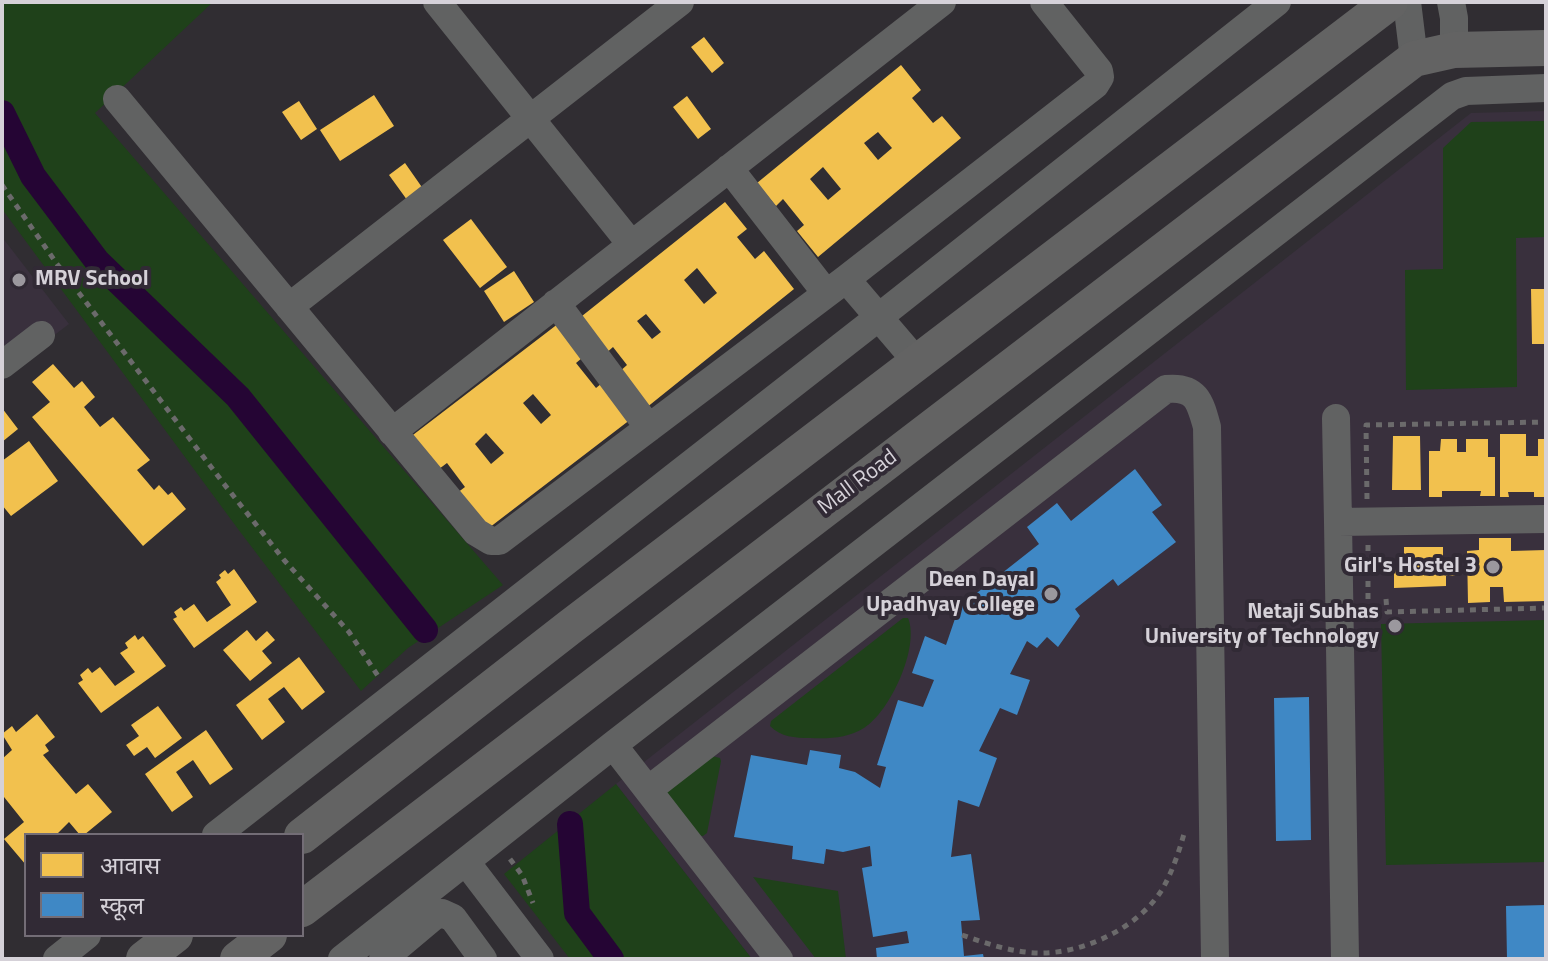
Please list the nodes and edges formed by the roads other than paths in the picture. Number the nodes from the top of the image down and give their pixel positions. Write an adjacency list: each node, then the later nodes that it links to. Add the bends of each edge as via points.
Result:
1 (437, 2): 14 (street)
2 (680, 2): 14 (street)
3 (942, 2): 15 (street)
4 (1044, 2): 17 (street, via 1099,71 1095,85)
5 (1277, 2): 20 (street)
6 (1390, 2): 22 (main road)
7 (1407, 2): 11 (street)
8 (1451, 2): 10 (street)
9 (1546, 48): 10 (main road)
10 (1454, 50): 11 (main road)
11 (1414, 59): 34 (main road, Mall Road)
12 (1546, 88): 29 (street, via 1452,96)
13 (117, 99): 19 (street)
14 (531, 118): 16 (street); 19 (street)
15 (729, 168): 16 (street); 17 (street)
16 (631, 244): 18 (street)
17 (836, 286): 20 (street); 25 (street)
18 (556, 303): 25 (street); 26 (street)
19 (289, 307): 26 (street)
20 (879, 317): 22 (street); 31 (street)
21 (41, 335): 23 (street)
22 (917, 362): 32 (main road)
23 (2, 365)
24 (1336, 418): 28 (street)
25 (649, 428): 26 (street, via 499,541 476,532)
26 (392, 432)
27 (1546, 519): 28 (street)
28 (1338, 522): 47 (street)
29 (613, 745): 30 (street); 33 (street)
30 (648, 790): 45 (street); 46 (street, via 1166,389 1180,388 1195,397 1207,427)
31 (219, 833)
32 (304, 834)
33 (466, 862): 41 (street); 44 (street)
34 (304, 907)
35 (84, 937): 38 (street)
36 (172, 937): 39 (main road)
37 (266, 937): 40 (main road)
38 (57, 959)
39 (144, 959)
40 (238, 959)
41 (342, 959)
42 (383, 959): 43 (street, via 442,913 453,918)
43 (483, 959)
44 (540, 959)
45 (779, 959)
46 (1215, 959)
47 (1345, 959)

